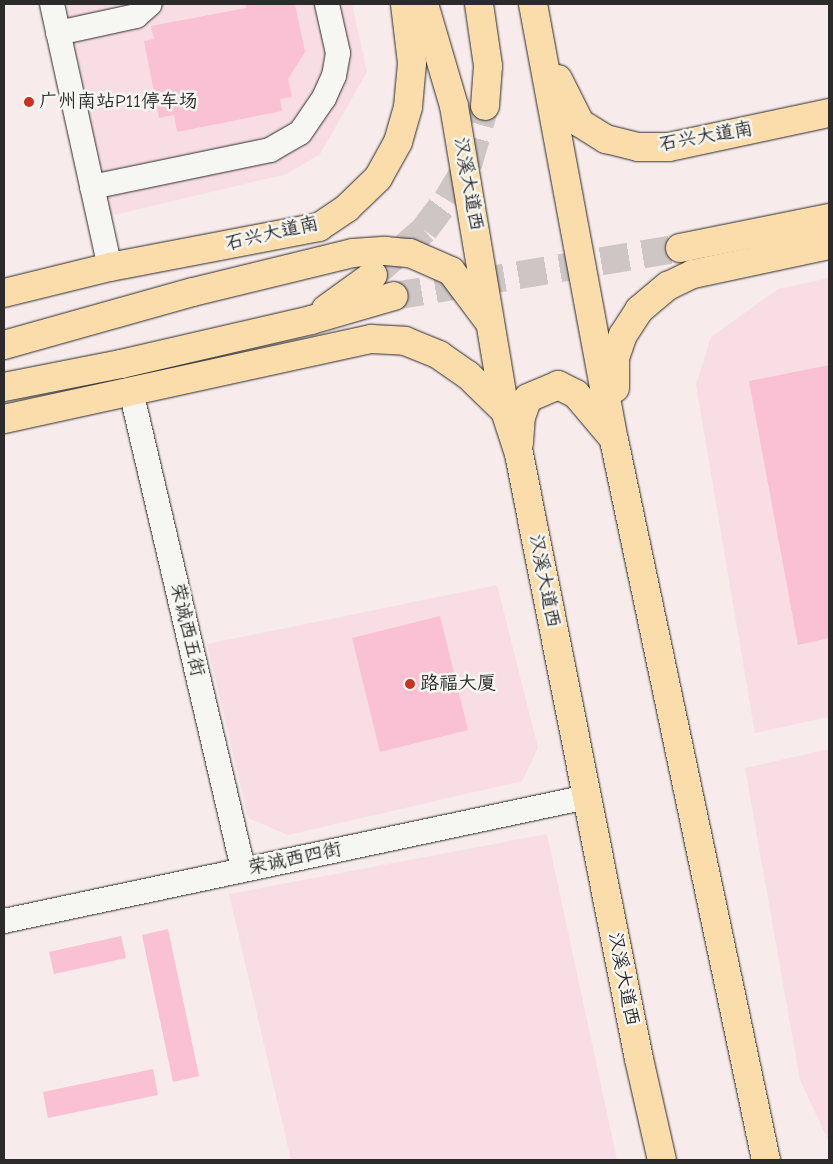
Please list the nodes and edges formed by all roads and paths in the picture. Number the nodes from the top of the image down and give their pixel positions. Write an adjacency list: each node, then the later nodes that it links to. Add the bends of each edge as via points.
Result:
1 (52, 4): 8 (lane)
2 (150, 4): 8 (lane, via 136,16)
3 (327, 4): 11 (lane, via 338,53 334,76 324,98 300,133 270,150)
4 (405, 4): 13 (main road, 石兴大道南, via 412,63 408,107 398,142 378,178 347,208)
5 (424, 4): 22 (main road, 汉溪大道西, via 454,106)
6 (479, 4): 9 (main road, via 488,66)
7 (535, 12): 10 (main road, 石兴大道南, via 563,95 580,124 606,139 638,147 669,147); 28 (main road)
8 (58, 33): 11 (lane)
9 (485, 106)
10 (829, 113)
11 (92, 187): 17 (lane)
12 (829, 218): 15 (main road)
13 (319, 227): 16 (main road, via 336,230 350,240); 17 (main road, 石兴大道南)
14 (829, 245): 28 (main road, via 693,274 668,286 639,310 623,335 615,358)
15 (680, 248)
16 (353, 253): 22 (main road, via 410,252 450,271); 23 (main road, via 193,292)
17 (110, 267): 19 (main road, 石兴大道南)
18 (373, 275): 21 (main road)
19 (4, 293)
20 (394, 296): 21 (main road)
21 (311, 320): 24 (main road, via 121,364)
22 (494, 328): 26 (main road, 汉溪大道西)
23 (4, 345)
24 (4, 386)
25 (131, 391): 26 (main road, via 371,338 405,341 439,355 468,375); 27 (main road); 31 (lane, 荣诚西五街)
26 (505, 411): 29 (main road, 汉溪大道西)
27 (4, 419)
28 (614, 440): 29 (main road, via 576,394 558,386 528,398 521,416); 33 (main road)
29 (518, 454): 30 (main road, 汉溪大道西)
30 (587, 797): 31 (lane, 荣诚西四街); 34 (main road, 汉溪大道西)
31 (243, 870): 32 (lane, 荣诚西四街)
32 (4, 921)
33 (768, 1154)
34 (662, 1160)

